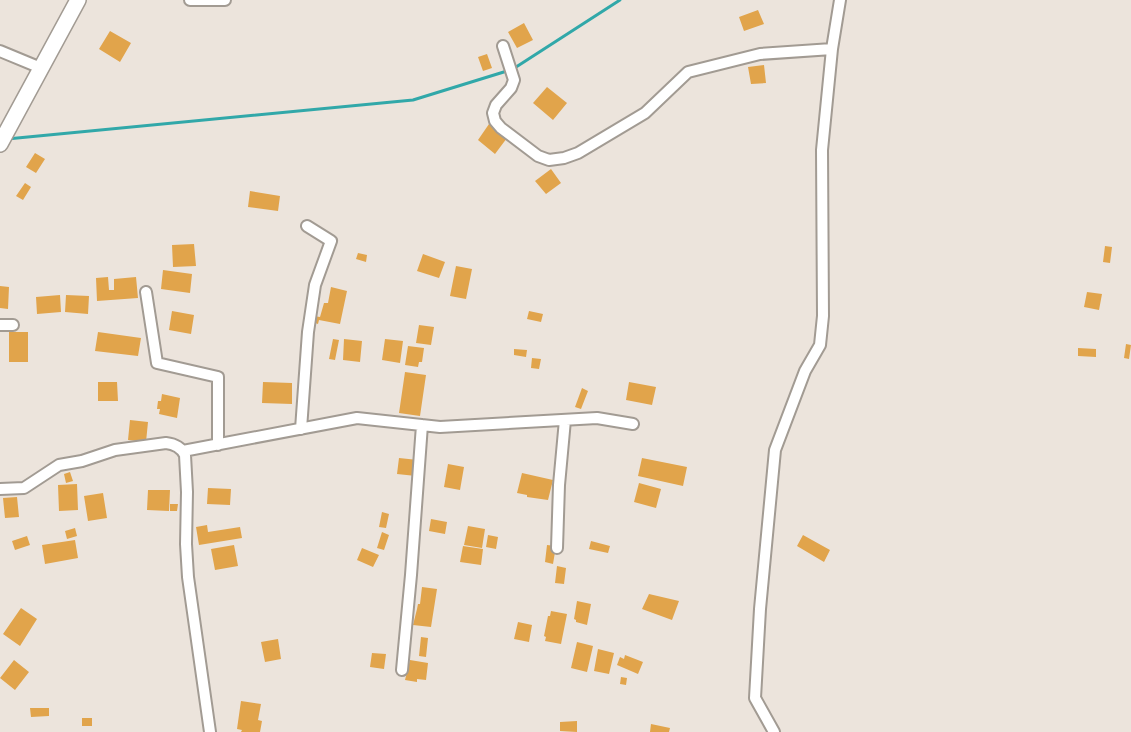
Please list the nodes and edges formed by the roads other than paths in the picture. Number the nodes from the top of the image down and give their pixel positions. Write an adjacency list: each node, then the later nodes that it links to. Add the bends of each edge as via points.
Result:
1 (78, 0): 8 (main road)
2 (190, 0): 3 (street)
3 (225, 0)
4 (840, 0): 6 (street)
5 (503, 46): 6 (street, via 514,80 496,105 495,121 538,156 549,160 578,153 645,113 688,72 760,54)
6 (832, 49): 24 (street, via 822,150 820,345 805,372 776,450 760,609 755,698)
7 (0, 51): 8 (street)
8 (41, 68): 9 (main road)
9 (0, 144)
10 (307, 226): 17 (street, via 331,241 315,285)
11 (146, 292): 18 (street, via 157,363 218,377)
12 (13, 324): 13 (street)
13 (0, 325)
14 (565, 420): 15 (street, via 597,418); 16 (street); 21 (street)
15 (633, 424)
16 (422, 425): 17 (street, via 357,418); 22 (street)
17 (301, 429): 18 (street)
18 (218, 444): 19 (street)
19 (183, 451): 20 (street, via 166,443 115,450 59,465 24,488); 23 (street, via 188,577)
20 (0, 489)
21 (557, 548)
22 (402, 670)
23 (210, 732)
24 (774, 732)

